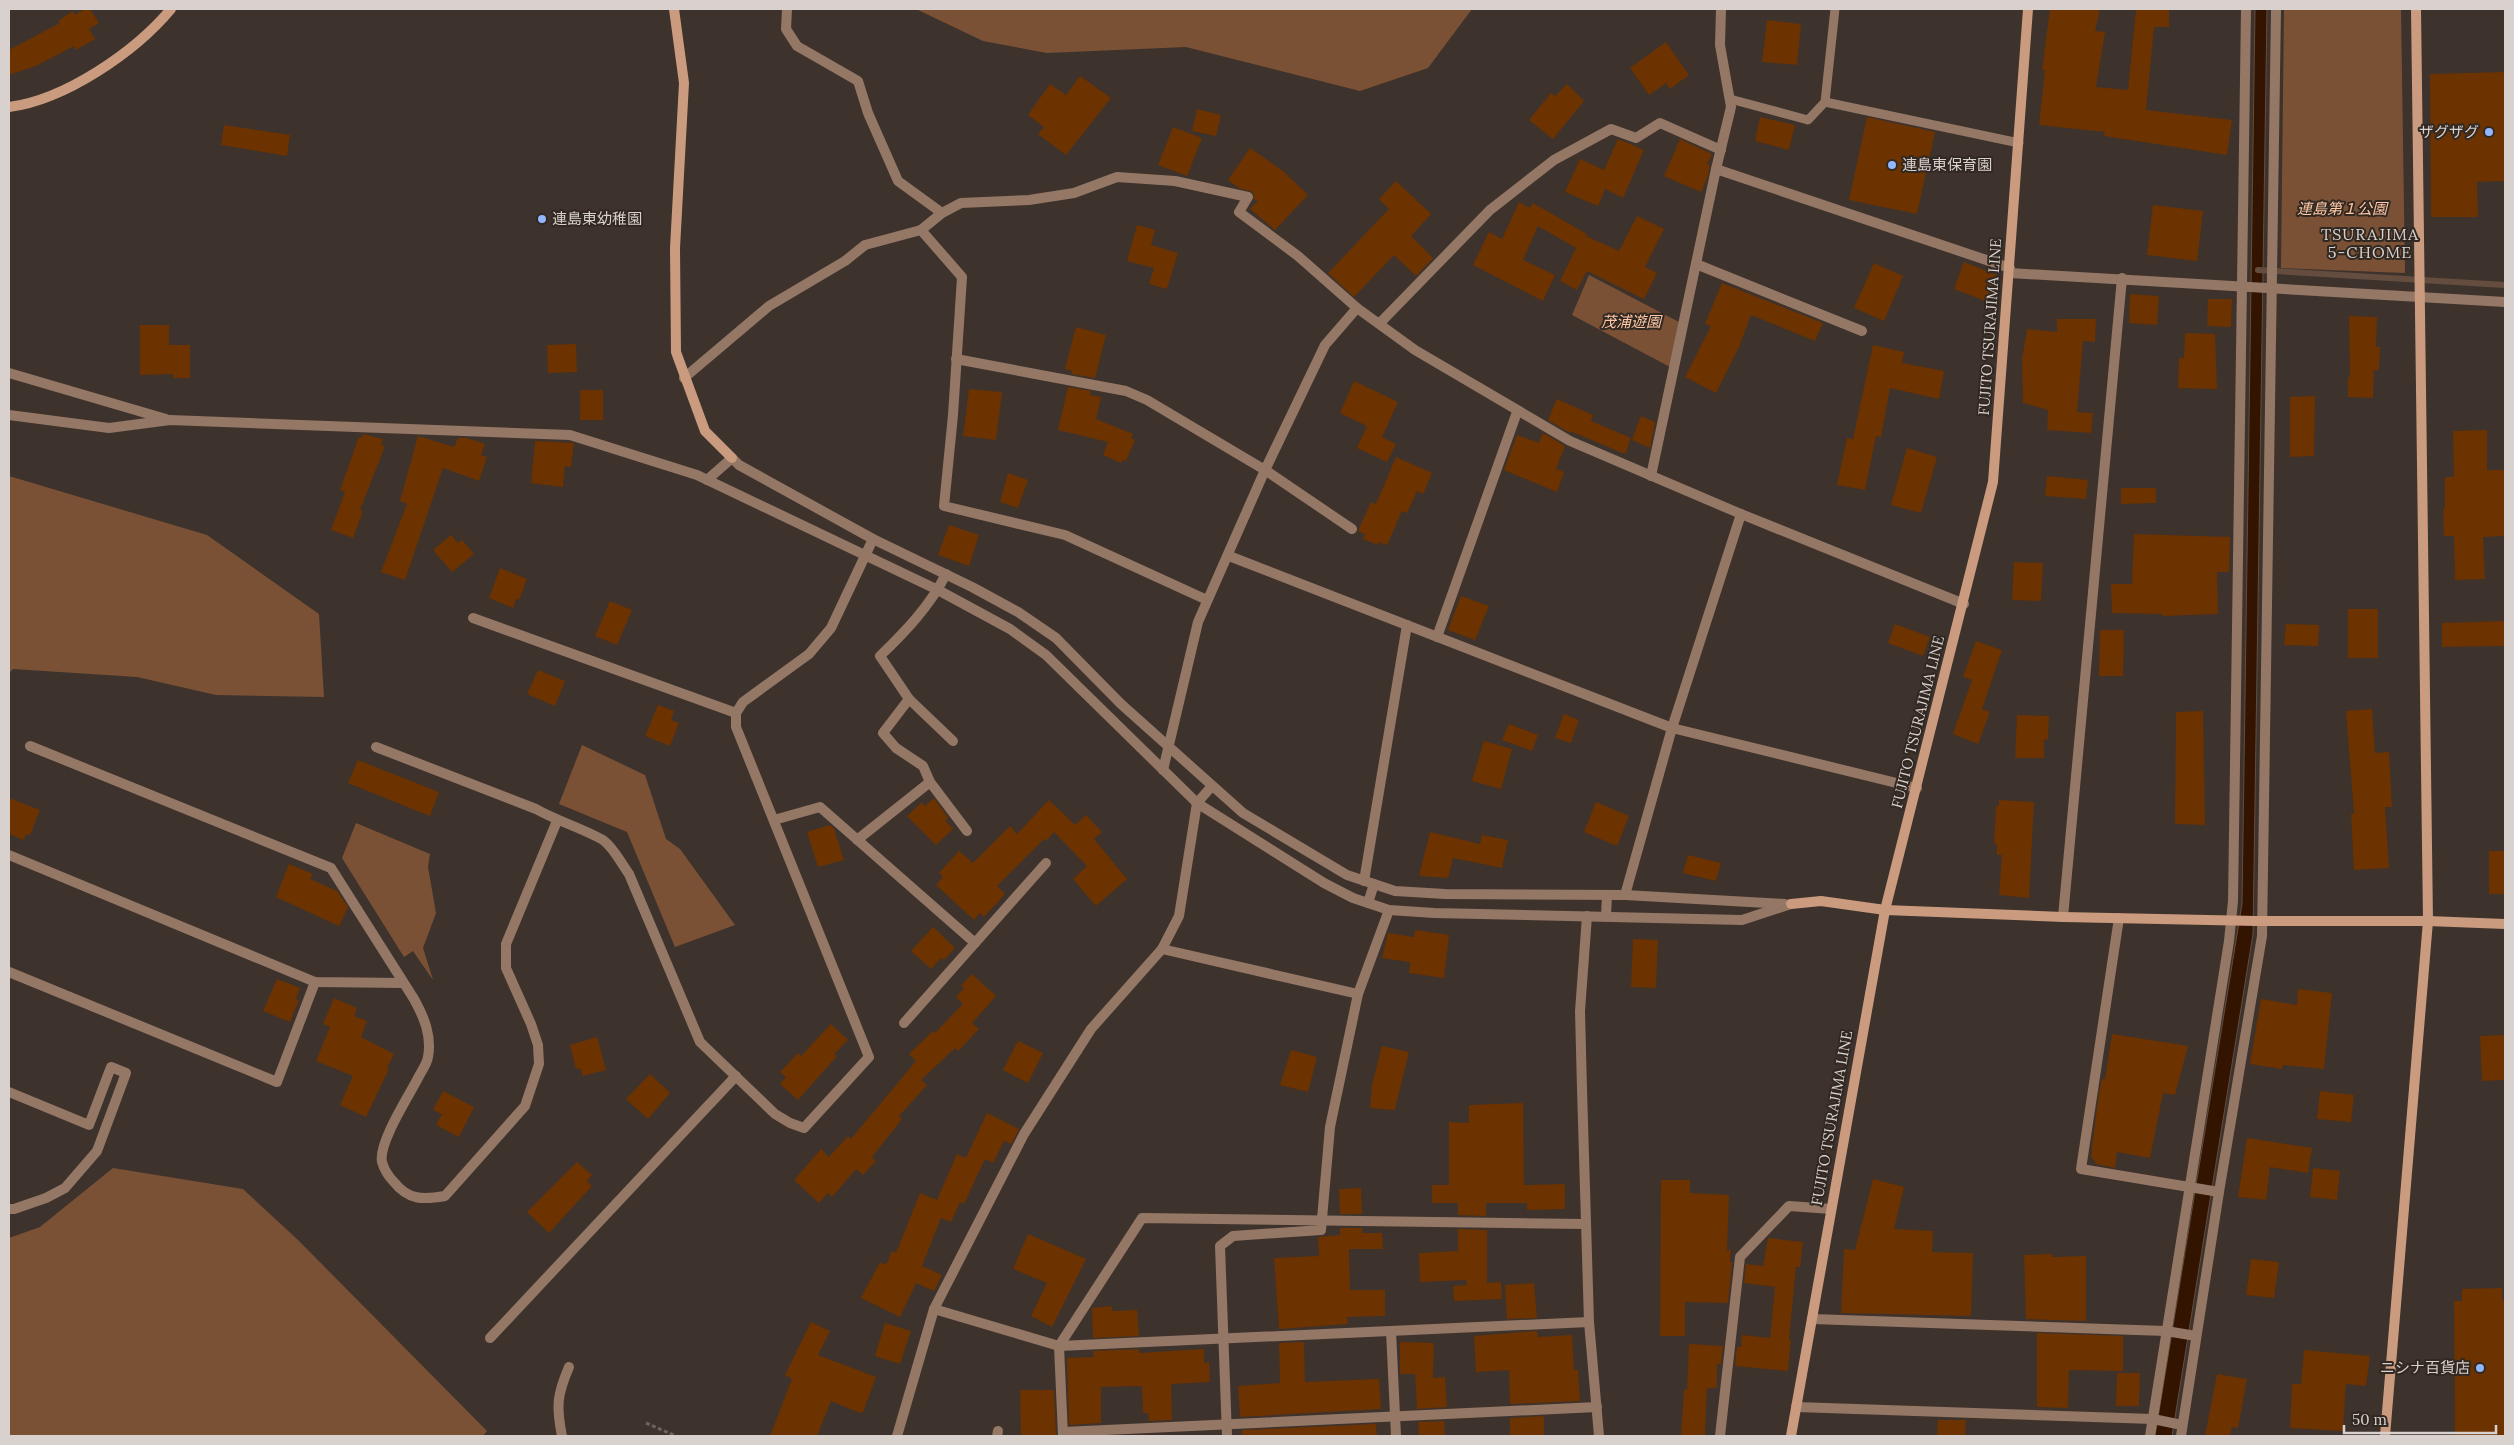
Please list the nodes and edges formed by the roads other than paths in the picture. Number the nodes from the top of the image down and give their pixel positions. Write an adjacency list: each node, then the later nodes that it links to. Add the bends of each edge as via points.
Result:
1 (171, 9): 12 (street, via 128,50 85,80)
2 (674, 9): 30 (street, via 684,83 674,302 676,352)
3 (787, 9): 16 (street, via 786,29 797,46 858,81 868,113 898,181)
4 (1721, 9): 10 (street, via 1720,45)
5 (1834, 9): 11 (lane)
6 (2028, 9): 13 (street, FUJITO TSURAJIMA LINE)
7 (2246, 9): 21 (street)
8 (2276, 9): 22 (street, via 2273,269)
9 (2416, 9): 23 (street)
10 (1730, 99): 11 (lane, via 1808,120); 14 (street)
11 (1825, 102): 13 (lane)
12 (9, 107)
13 (2019, 143): 19 (street, FUJITO TSURAJIMA LINE)
14 (1721, 150): 15 (street); 26 (street, via 1660,123 1636,138 1611,129 1554,160 1490,210)
15 (1716, 169): 18 (street); 19 (street)
16 (942, 213): 17 (street); 25 (street, via 961,203 1029,200 1074,193 1117,177 1176,181 1248,197 1239,212 1298,256)
17 (921, 230): 28 (street, via 962,276); 30 (street, via 865,245 845,261 769,306)
18 (1696, 264): 27 (street); 36 (street)
19 (2010, 270): 20 (street); 46 (street, FUJITO TSURAJIMA LINE, via 1993,482)
20 (2122, 278): 21 (street); 77 (street)
21 (2245, 287): 22 (street); 79 (street)
22 (2269, 288): 23 (street); 80 (street)
23 (2419, 297): 24 (street); 81 (street)
24 (2505, 302)
25 (1357, 308): 26 (street); 35 (street, via 1325,345)
26 (1380, 323): 31 (street, via 1414,350)
27 (1862, 331)
28 (956, 359): 35 (street, via 1126,390); 45 (street, via 944,506 1065,535)
29 (9, 374): 33 (street)
30 (684, 378): 34 (street, via 705,432)
31 (1517, 412): 36 (street, via 1570,441); 49 (street)
32 (9, 415): 33 (street, via 109,428)
33 (170, 420): 37 (street, via 570,435)
34 (732, 458): 37 (street); 40 (street, via 738,465)
35 (1265, 470): 39 (street); 42 (street)
36 (1651, 476): 38 (street)
37 (707, 480): 41 (street)
38 (1741, 514): 46 (street); 52 (street)
39 (1352, 529)
40 (873, 539): 41 (street); 43 (street)
41 (866, 556): 44 (street); 51 (street, via 831,628 809,654 743,702)
42 (1229, 556): 45 (street); 48 (street)
43 (946, 574): 44 (street); 56 (street, via 1018,612 1056,638)
44 (938, 590): 50 (street, via 908,630 880,656); 57 (street, via 989,616 1046,655)
45 (1207, 600): 56 (street, via 1198,622)
46 (1964, 604): 60 (street, FUJITO TSURAJIMA LINE)
47 (473, 618): 51 (street)
48 (1407, 625): 49 (street); 68 (street)
49 (1437, 637): 52 (street)
50 (909, 699): 53 (street); 58 (street, via 883,733 896,748 923,766)
51 (736, 714): 62 (street, via 736,727)
52 (1672, 728): 60 (street); 70 (street)
53 (953, 741)
54 (30, 746): 87 (street, via 331,868)
55 (376, 747): 63 (street)
56 (1169, 748): 57 (street); 59 (street)
57 (1163, 770): 61 (street)
58 (930, 782): 64 (street); 65 (street)
59 (1212, 786): 61 (street); 68 (street, via 1243,813 1347,875)
60 (1917, 788): 74 (street, FUJITO TSURAJIMA LINE)
61 (1197, 803): 71 (street, via 1324,883); 84 (street, via 1179,916)
62 (774, 820): 65 (street, via 820,807); 90 (street, via 869,1057 804,1128 775,1114)
63 (557, 821): 87 (street, via 506,944 506,968 538,1045 539,1064 534,1082 525,1106 445,1196 427,1199 414,1198 401,1191 382,1161 385,1142 428,1058 429,1037 424,1016); 90 (street, via 603,841 612,849 629,874 700,1042)
64 (966, 831)
65 (858, 840): 83 (street)
66 (9, 855): 86 (street)
67 (1046, 863): 83 (street)
68 (1369, 882): 69 (street, via 1396,891 1445,894); 71 (street)
69 (1607, 895): 70 (street); 76 (street)
70 (1625, 896): 72 (street)
71 (1368, 903): 73 (street)
72 (1791, 904): 74 (street, via 1821,901); 76 (street, via 1742,920)
73 (1389, 910): 75 (street); 88 (street)
74 (1885, 910): 77 (street); 95 (street, FUJITO TSURAJIMA LINE)
75 (1587, 916): 76 (street); 97 (street, via 1580,1011)
76 (1606, 916)
77 (2063, 917): 78 (street)
78 (2119, 918): 79 (street); 92 (street, via 2081,1169)
79 (2233, 920): 80 (street); 92 (street)
80 (2260, 921): 81 (street); 93 (street)
81 (2428, 921): 82 (street); 123 (street)
82 (2505, 924)
83 (975, 943): 89 (street)
84 (1162, 949): 88 (street); 98 (street, via 1091,1029 1024,1134)
85 (9, 972): 86 (street, via 277,1082)
86 (315, 982): 87 (street)
87 (403, 983)
88 (1358, 994): 96 (street, via 1330,1127)
89 (904, 1023)
90 (736, 1076): 104 (street)
91 (9, 1092): 94 (street, via 89,1125 111,1067 126,1073 97,1151 65,1188 46,1198)
92 (2191, 1187): 93 (street); 102 (street)
93 (2215, 1191): 103 (street)
94 (9, 1209)
95 (1831, 1209): 99 (street, FUJITO TSURAJIMA LINE); 119 (street, via 1789,1206 1740,1257)
96 (1321, 1220): 97 (street); 105 (street, via 1321,1230 1233,1236 1220,1246); 106 (street, via 1142,1218)
97 (1586, 1224): 100 (street)
98 (934, 1309): 106 (street); 116 (street)
99 (1812, 1319): 102 (street); 109 (street, FUJITO TSURAJIMA LINE)
100 (1589, 1322): 101 (street); 108 (street)
101 (1391, 1331): 105 (street); 110 (street)
102 (2168, 1331): 103 (street); 111 (street)
103 (2193, 1335): 112 (street)
104 (490, 1338)
105 (1222, 1339): 106 (street); 113 (street)
106 (1059, 1346): 114 (street)
107 (569, 1367): 115 (street, via 558,1393)
108 (1597, 1407): 110 (street); 118 (street)
109 (1796, 1407): 111 (street); 120 (street, FUJITO TSURAJIMA LINE)
110 (1395, 1418): 113 (street); 117 (street)
111 (2154, 1420): 112 (street); 121 (street)
112 (2179, 1424): 122 (street)
113 (1227, 1431): 114 (street)
114 (1063, 1434)
115 (562, 1436)
116 (898, 1436)
117 (1396, 1436)
118 (1600, 1436)
119 (1720, 1436)
120 (1791, 1436)
121 (2150, 1436)
122 (2181, 1436)
123 (2385, 1436)

